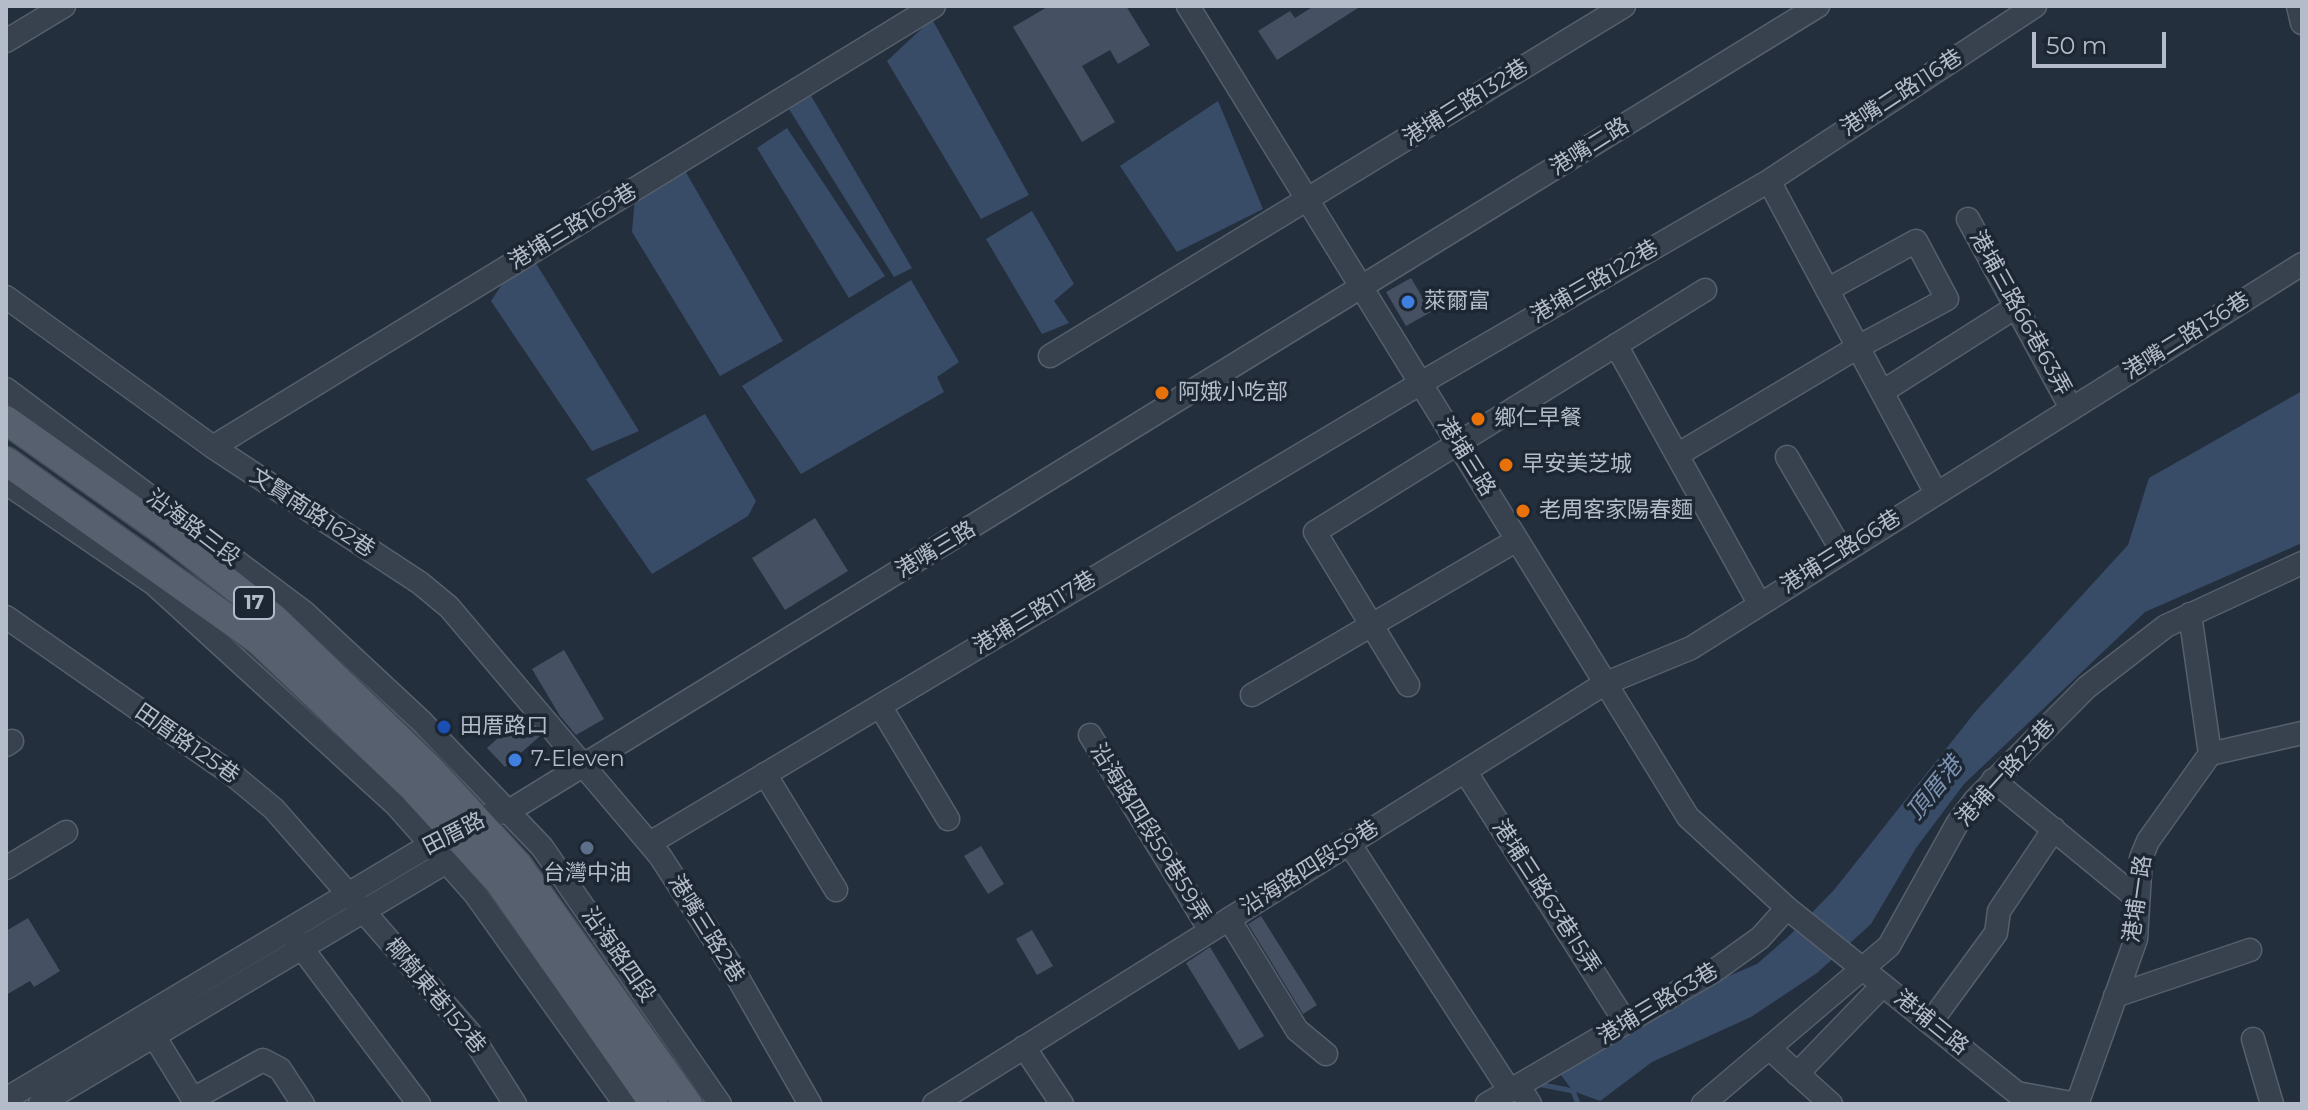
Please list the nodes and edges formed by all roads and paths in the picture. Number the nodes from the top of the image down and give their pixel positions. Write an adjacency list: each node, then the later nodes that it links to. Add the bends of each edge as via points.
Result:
1 (64, 6): 9 (street)
2 (934, 6): 28 (street, 港埔三路169巷)
3 (1188, 6): 11 (street, 港埔三路)
4 (1624, 6): 11 (street, 港埔三路132巷)
5 (1818, 6): 14 (street, 港嘴二路)
6 (2035, 6): 10 (street, 港嘴二路116巷)
7 (2298, 6): 8 (street)
8 (2302, 23)
9 (6, 41)
10 (1769, 181): 16 (street); 22 (street, 港埔三路122巷)
11 (1308, 200): 14 (street, 港埔三路); 21 (street, 港埔三路132巷)
12 (1968, 219): 18 (street, 港埔三路66巷63弄)
13 (2302, 264): 25 (street, 港嘴二路136巷)
14 (1362, 289): 22 (street, 港埔三路); 50 (street, 港嘴三路)
15 (1705, 290): 19 (street)
16 (1827, 290): 20 (street); 20 (street, via 1916,241 1947,299)
17 (6, 297): 28 (street, 文賢南路162巷)
18 (2016, 307): 24 (street); 25 (street, 港埔三路66巷63弄)
19 (1616, 345): 27 (street); 29 (street)
20 (1858, 347): 24 (street); 29 (street)
21 (1050, 356)
22 (1421, 383): 27 (street, 港埔三路); 46 (street, 港埔三路117巷)
23 (6, 389): 32 (street, 沿海路三段)
24 (1882, 392): 34 (street)
25 (2071, 408): 34 (street, 港埔三路66巷)
26 (6, 420): 32 (main road, 沿海路三段 / 17)
27 (1458, 443): 36 (street, 港埔三路); 42 (street, via 1315,532)
28 (213, 447): 50 (street, 文賢南路162巷, via 449,607)
29 (1677, 455): 39 (street)
30 (1787, 457): 37 (street)
31 (6, 461): 58 (main road, 17, via 258,640)
32 (85, 462): 35 (main road, 沿海路三段 / 17)
33 (6, 483): 58 (street, via 154,584 396,805)
34 (1936, 493): 37 (street, 港埔三路66巷)
35 (171, 523): 54 (street, 沿海路三段, via 304,612); 58 (main road, 沿海路三段 / 17, via 430,769)
36 (1517, 540): 42 (street); 43 (street, 港埔三路)
37 (1842, 551): 39 (street, 港埔三路66巷)
38 (2302, 563): 40 (street)
39 (1759, 603): 43 (street, 港埔三路66巷, via 1691,648)
40 (2190, 614): 49 (street); 53 (street, 港埔一路23巷, via 2107,670)
41 (6, 617): 63 (street, 田厝路125巷, via 244,784 274,809)
42 (1370, 625): 44 (street); 45 (street)
43 (1604, 684): 51 (street, 沿海路四段59巷); 66 (street, 港埔三路, via 1688,817)
44 (1408, 685)
45 (1252, 695)
46 (880, 706): 52 (street, 港埔三路117巷); 55 (street)
47 (2302, 733): 49 (street)
48 (1090, 735): 67 (street, 沿海路四段59巷59弄)
49 (2210, 754): 64 (street, 港埔一路, via 2148,841 2141,858)
50 (585, 765): 54 (street, 港嘴三路); 59 (street, 港嘴三路2巷)
51 (1465, 771): 60 (street, 沿海路四段59巷); 73 (street, 港埔三路63巷15弄)
52 (765, 774): 59 (street, 港埔三路117巷); 62 (street)
53 (1993, 780): 56 (street); 70 (street, 港埔一路23巷, via 1957,824 1889,946)
54 (509, 811): 58 (street, 田厝路); 92 (street, 沿海路四段, via 542,847)
55 (948, 819)
56 (2054, 829): 64 (street); 74 (street, via 1999,911 1996,933)
57 (66, 832): 61 (street)
58 (461, 840): 63 (street, 田厝路); 65 (street, 田厝路); 89 (street, via 475,894); 90 (main road, 17, via 499,882); 91 (main road, 沿海路四段 / 17, via 518,865)
59 (650, 843): 93 (street, 港嘴三路2巷, via 730,964)
60 (1349, 843): 67 (street, 沿海路四段59巷); 81 (street)
61 (6, 868)
62 (836, 890)
63 (348, 894): 65 (street, 椰樹東巷152巷); 68 (street, 田厝路)
64 (2138, 899): 72 (street, 港埔一路, via 2136,939)
65 (363, 912): 68 (street, 田厝路); 88 (street, 椰樹東巷152巷, via 470,1033)
66 (1795, 914): 70 (street, 港埔三路); 73 (street, 港埔三路63巷)
67 (1219, 925): 77 (street, 沿海路四段59巷); 79 (street, 沿海路四段59巷59弄, via 1297,1030)
68 (295, 939): 75 (street, 田厝路); 82 (street, 田厝路); 87 (street)
69 (2250, 950): 72 (street)
70 (1862, 969): 71 (street, 港埔三路); 78 (street, 港埔一路23巷)
71 (1883, 985): 74 (street, 港埔三路); 80 (street)
72 (2115, 996): 99 (street, 港埔一路)
73 (1626, 1023): 81 (street, 港埔三路63巷)
74 (1930, 1023): 83 (street, 港埔三路)
75 (154, 1036): 84 (street); 85 (street, 田厝路)
76 (2253, 1039): 100 (street)
77 (1024, 1047): 94 (street, 沿海路四段59巷); 95 (street)
78 (1769, 1048): 80 (street); 97 (street, 港埔一路23巷)
79 (1326, 1054)
80 (1797, 1074): 98 (street)
81 (1521, 1093): 96 (street, 港埔三路63巷)
82 (6, 1099)
83 (2014, 1099): 99 (street)
84 (193, 1102): 86 (street, via 263,1060 280,1069)
85 (40, 1104)
86 (303, 1104)
87 (419, 1104)
88 (515, 1104)
89 (625, 1104)
90 (654, 1104)
91 (688, 1104)
92 (720, 1104)
93 (810, 1104)
94 (934, 1104)
95 (1062, 1104)
96 (1487, 1104)
97 (1703, 1104)
98 (1831, 1104)
99 (2077, 1104)
100 (2272, 1104)

